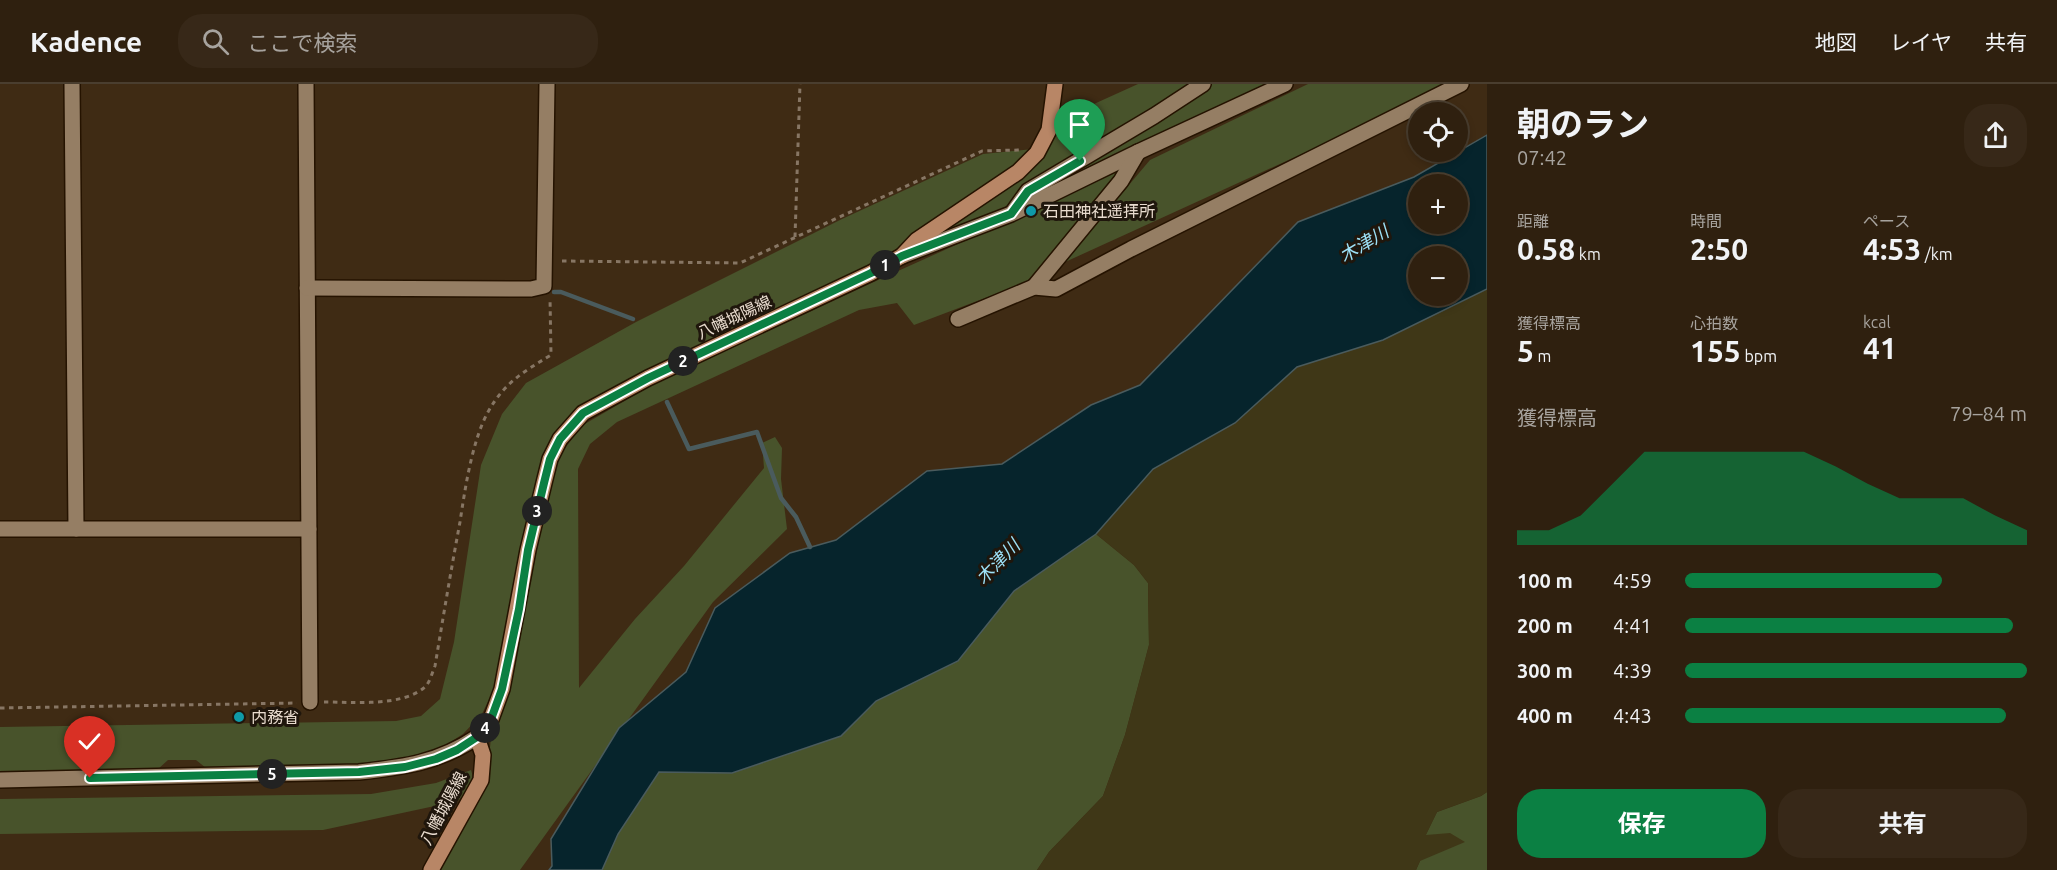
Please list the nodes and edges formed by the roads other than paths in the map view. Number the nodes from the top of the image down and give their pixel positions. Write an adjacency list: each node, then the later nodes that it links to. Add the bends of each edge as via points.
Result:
1 (72, 84): 16 (street)
2 (306, 84): 12 (street)
3 (547, 84): 12 (street, via 544,286)
4 (1055, 84): 10 (main road, 八幡城陽線, via 1049,130 1037,153 1018,172 917,240)
5 (1203, 84): 9 (street, via 1028,191)
6 (1285, 84): 8 (street)
7 (1461, 84): 11 (street, via 1056,289)
8 (1138, 152): 9 (street); 11 (street, via 1120,181)
9 (1011, 214): 10 (street)
10 (902, 256): 18 (main road, 八幡城陽線, via 648,378 583,413 567,430 548,467 502,689 490,722)
11 (1034, 287): 13 (street)
12 (307, 288): 14 (street)
13 (958, 319)
14 (309, 529): 16 (street); 17 (street)
15 (0, 530): 16 (street)
16 (76, 530)
17 (310, 702)
18 (477, 737): 19 (street, via 436,759 359,772); 20 (main road, 八幡城陽線, via 483,755 480,780)
19 (0, 780)
20 (430, 870)

